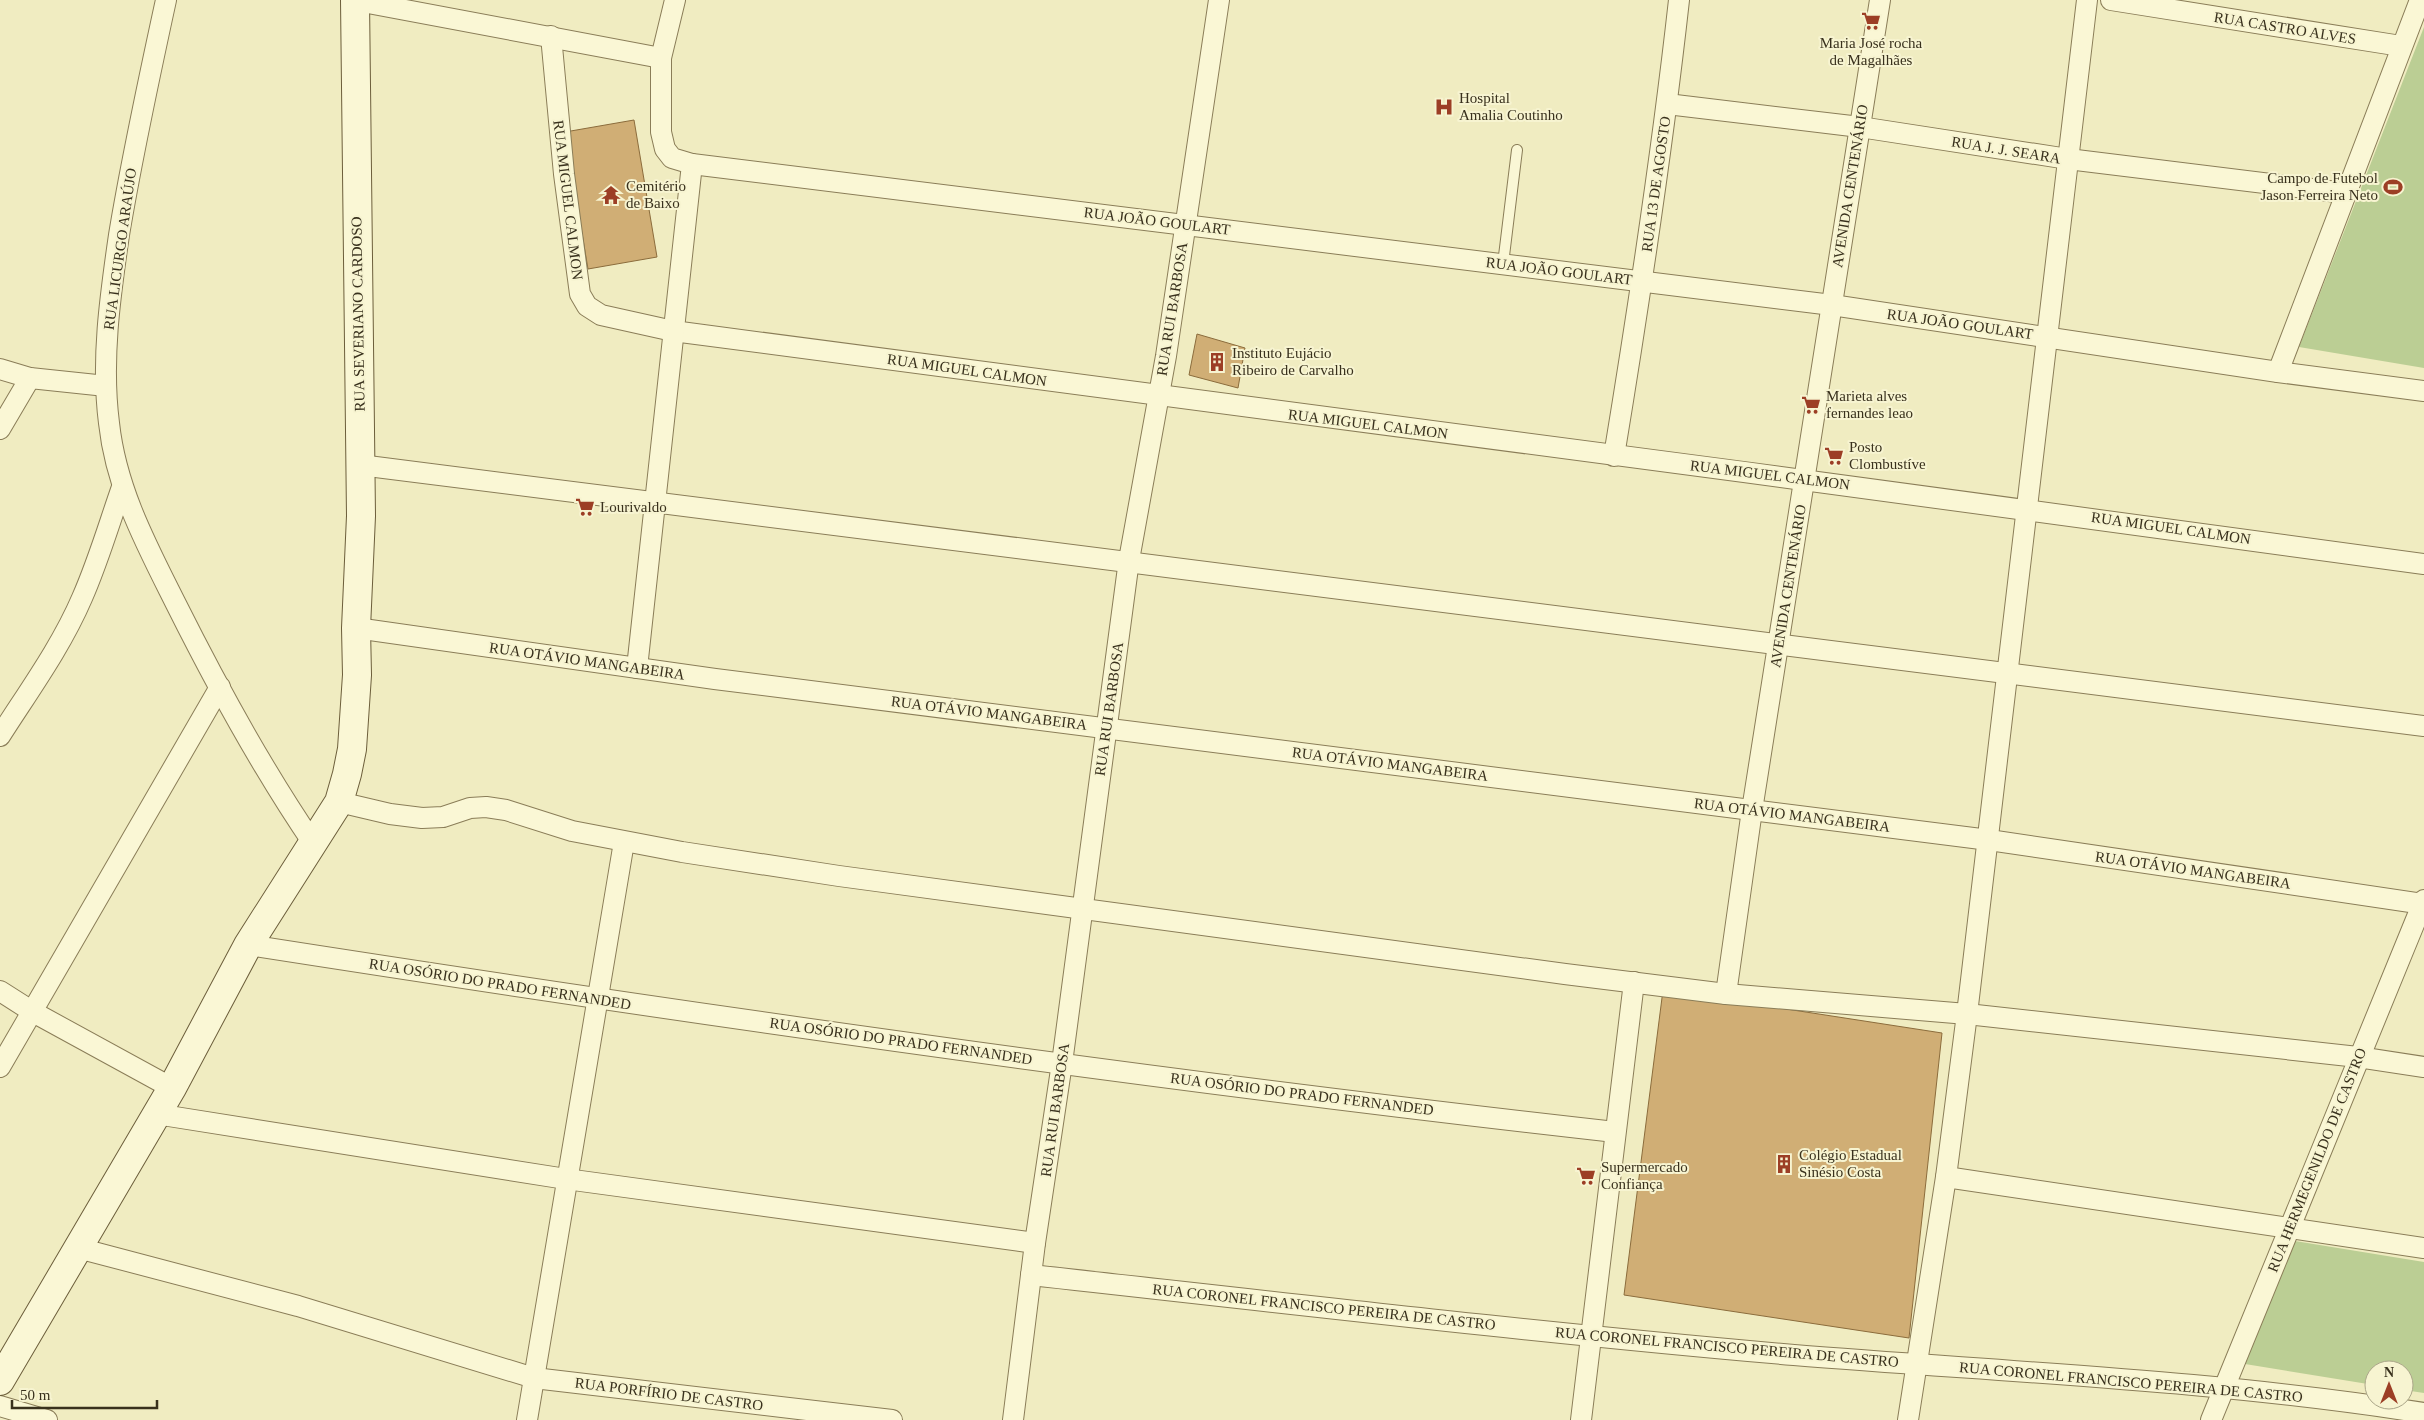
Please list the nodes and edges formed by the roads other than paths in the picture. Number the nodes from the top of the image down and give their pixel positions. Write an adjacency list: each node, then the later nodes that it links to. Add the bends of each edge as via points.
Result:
1 (166, 0): 29 (street, RUA LICURGO ARAÚJO, via 119,235 109,306)
2 (354, 0): 10 (street); 34 (street, RUA SEVERIANO CARDOSO)
3 (675, 0): 13 (street, RUA JOÃO GOULART)
4 (1218, 0): 20 (street, RUA RUI BARBOSA)
5 (1679, 0): 14 (street, RUA 13 DE AGOSTO)
6 (1880, 0): 15 (street, AVENIDA CENTENÁRIO)
7 (2087, 0): 17 (street)
8 (2111, 0): 12 (street, RUA CASTRO ALVES)
9 (2420, 0): 12 (street)
10 (441, 8): 11 (street)
11 (551, 36): 13 (street); 24 (street, RUA MIGUEL CALMON, via 580,294 587,306 601,315)
12 (2401, 46): 19 (street)
13 (662, 58): 18 (street, RUA JOÃO GOULART, via 661,123 665,149 672,158)
14 (1667, 104): 15 (street, RUA J. J. SEARA); 22 (street, RUA 13 DE AGOSTO)
15 (1860, 127): 17 (street, RUA J. J. SEARA); 23 (street, AVENIDA CENTENÁRIO)
16 (1517, 150): 21 (lane)
17 (2068, 159): 19 (street, RUA J. J. SEARA); 25 (street)
18 (692, 164): 20 (street, RUA JOÃO GOULART); 24 (street)
19 (2345, 192): 27 (street)
20 (1185, 224): 21 (street, RUA JOÃO GOULART); 31 (street, RUA RUI BARBOSA)
21 (1503, 264): 22 (street, RUA JOÃO GOULART)
22 (1643, 281): 23 (street, RUA JOÃO GOULART); 33 (street, RUA 13 DE AGOSTO)
23 (1832, 305): 25 (street, RUA JOÃO GOULART); 35 (street, AVENIDA CENTENÁRIO)
24 (673, 331): 31 (street, RUA MIGUEL CALMON); 37 (street)
25 (2048, 337): 27 (street, RUA JOÃO GOULART); 38 (street)
26 (0, 369): 28 (street)
27 (2278, 372): 30 (street, RUA JOÃO GOULART)
28 (30, 378): 29 (street); 32 (street)
29 (106, 386): 36 (street, RUA LICURGO ARAÚJO, via 109,425)
30 (2424, 391)
31 (1159, 396): 33 (street, RUA MIGUEL CALMON); 39 (street, RUA RUI BARBOSA)
32 (0, 429)
33 (1614, 456): 35 (street, RUA MIGUEL CALMON)
34 (360, 465): 37 (street); 41 (street, RUA SEVERIANO CARDOSO)
35 (1804, 479): 38 (street, RUA MIGUEL CALMON); 42 (street, AVENIDA CENTENÁRIO)
36 (122, 486): 45 (street, RUA LICURGO ARAÚJO, via 144,538); 48 (street, via 82,600)
37 (655, 501): 39 (street); 43 (street)
38 (2026, 508): 40 (street, RUA MIGUEL CALMON); 44 (street)
39 (1129, 560): 42 (street); 47 (street, RUA RUI BARBOSA)
40 (2424, 564)
41 (356, 628): 43 (street, RUA OTÁVIO MANGABEIRA); 49 (street, RUA SEVERIANO CARDOSO, via 355,719)
42 (1779, 646): 44 (street); 50 (street, AVENIDA CENTENÁRIO)
43 (637, 668): 47 (street, RUA OTÁVIO MANGABEIRA)
44 (2008, 674): 46 (street); 51 (street)
45 (220, 687): 53 (street, RUA LICURGO ARAÚJO, via 266,772); 61 (street)
46 (2424, 726)
47 (1106, 728): 50 (street, RUA OTÁVIO MANGABEIRA); 55 (street, RUA RUI BARBOSA)
48 (0, 736)
49 (339, 802): 52 (street, via 422,818 443,817 470,808 486,807); 53 (street, RUA SEVERIANO CARDOSO)
50 (1752, 810): 51 (street, RUA OTÁVIO MANGABEIRA); 59 (street, AVENIDA CENTENÁRIO)
51 (1989, 840): 54 (street, RUA OTÁVIO MANGABEIRA); 62 (street)
52 (624, 842): 55 (street, via 839,876); 60 (street)
53 (313, 843): 56 (street, RUA SEVERIANO CARDOSO)
54 (2423, 902): 63 (street, RUA HERMEGENILDO DE CASTRO)
55 (1083, 908): 57 (street); 64 (street, RUA RUI BARBOSA)
56 (248, 945): 60 (street, RUA OSÓRIO DO PRADO FERNANDED); 67 (street, RUA SEVERIANO CARDOSO)
57 (1634, 982): 59 (street); 69 (street)
58 (0, 992): 61 (street)
59 (1726, 994): 62 (street)
60 (596, 999): 64 (street, RUA OSÓRIO DO PRADO FERNANDED); 71 (street)
61 (34, 1012): 65 (street); 67 (street)
62 (1967, 1014): 63 (street); 70 (street)
63 (2358, 1057): 66 (street); 72 (street, RUA HERMEGENILDO DE CASTRO)
64 (1062, 1063): 69 (street, RUA OSÓRIO DO PRADO FERNANDED); 73 (street, RUA RUI BARBOSA)
65 (0, 1067)
66 (2424, 1067)
67 (172, 1088): 68 (street, RUA SEVERIANO CARDOSO)
68 (156, 1114): 71 (street); 74 (street, RUA SEVERIANO CARDOSO)
69 (1615, 1132): 77 (street)
70 (1946, 1177): 72 (street); 78 (street)
71 (566, 1179): 73 (street); 79 (street)
72 (2291, 1227): 75 (street); 81 (street, RUA HERMEGENILDO DE CASTRO)
73 (1035, 1243): 76 (street, RUA RUI BARBOSA)
74 (78, 1248): 79 (street, RUA PORFÍRIO DE CASTRO, via 298,1306); 80 (street, RUA SEVERIANO CARDOSO)
75 (2424, 1248)
76 (1031, 1275): 77 (street, RUA CORONEL FRANCISCO PEREIRA DE CASTRO); 87 (street, RUA RUI BARBOSA)
77 (1591, 1336): 78 (street, RUA CORONEL FRANCISCO PEREIRA DE CASTRO); 88 (street)
78 (1916, 1363): 81 (street, RUA CORONEL FRANCISCO PEREIRA DE CASTRO); 89 (street)
79 (534, 1378): 85 (street); 86 (street, RUA PORFÍRIO DE CASTRO)
80 (0, 1381)
81 (2226, 1387): 83 (street, RUA CORONEL FRANCISCO PEREIRA DE CASTRO); 90 (street, RUA HERMEGENILDO DE CASTRO)
82 (0, 1406): 84 (street)
83 (2424, 1413)
84 (47, 1420)
85 (526, 1420)
86 (892, 1420)
87 (1012, 1420)
88 (1581, 1420)
89 (1908, 1420)
90 (2211, 1420)

